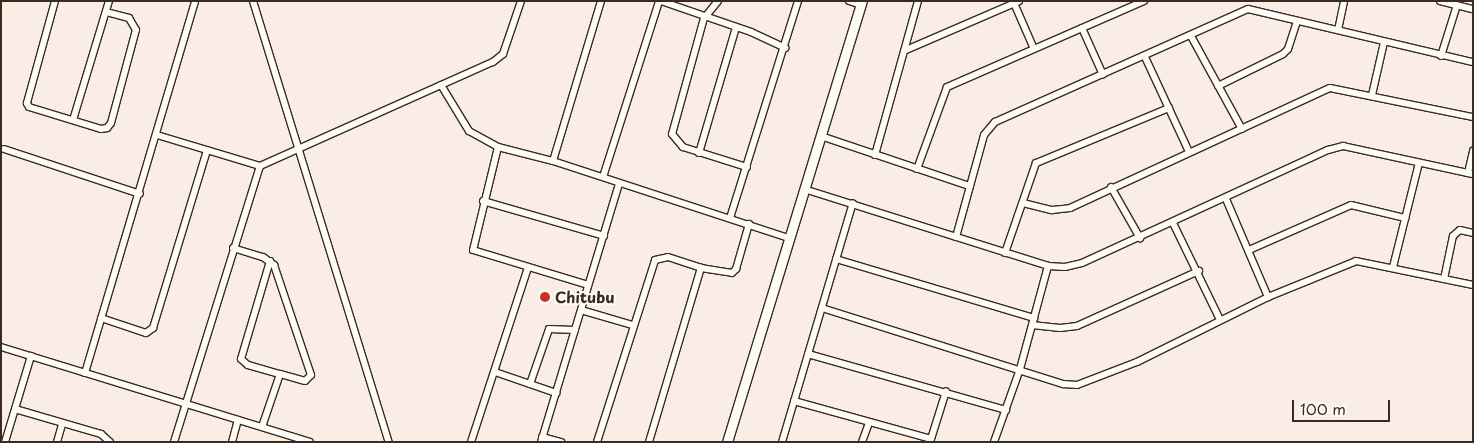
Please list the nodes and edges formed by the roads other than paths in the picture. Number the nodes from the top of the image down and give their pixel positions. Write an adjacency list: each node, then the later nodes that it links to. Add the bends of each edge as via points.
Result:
1 (55, 1): 39 (street, via 28,103 29,107)
2 (109, 1): 19 (street)
3 (195, 1): 41 (street)
4 (253, 1): 43 (street)
5 (521, 1): 34 (street, via 503,54)
6 (601, 1): 51 (street)
7 (660, 1): 20 (street); 57 (street)
8 (718, 1): 20 (street)
9 (798, 1): 27 (street)
10 (849, 1): 16 (street)
11 (918, 1): 29 (street)
12 (1144, 1): 23 (street)
13 (1344, 1): 24 (street)
14 (1440, 1): 17 (street)
15 (1016, 2): 28 (street); 29 (street)
16 (861, 3): 42 (street)
17 (1456, 5): 18 (street); 31 (street)
18 (1473, 9)
19 (106, 12): 39 (street); 39 (street, via 129,18 136,30 111,123 101,129)
20 (704, 18): 22 (street); 47 (street, via 672,128 678,144)
21 (1296, 22): 24 (street); 25 (street, via 1248,9); 35 (street, via 1283,54)
22 (736, 27): 27 (street); 47 (street)
23 (1082, 28): 28 (street); 33 (street)
24 (1338, 30): 26 (street)
25 (1191, 36): 30 (street); 35 (street)
26 (1384, 42): 31 (street); 36 (street)
27 (785, 48): 54 (street)
28 (1034, 49): 55 (street, via 947,87)
29 (906, 50): 50 (street)
30 (1145, 56): 33 (street); 37 (street)
31 (1441, 56): 32 (street)
32 (1473, 62)
33 (1103, 75): 59 (street, via 995,122 984,135)
34 (441, 85): 43 (street); 44 (street, via 469,131)
35 (1218, 86): 40 (street)
36 (1372, 95): 38 (street); 40 (street, via 1330,88)
37 (1169, 108): 48 (street); 66 (street, via 1036,163)
38 (1473, 117)
39 (72, 120)
40 (1242, 129): 48 (street)
41 (157, 134): 46 (street); 62 (street)
42 (821, 136): 50 (street); 61 (street)
43 (300, 146): 53 (street); 124 (street)
44 (498, 147): 51 (street); 64 (street)
45 (4, 149): 62 (street)
46 (207, 150): 53 (street); 92 (street, via 153,328 146,333)
47 (699, 152): 54 (street)
48 (1189, 152): 60 (street)
49 (1473, 152): 56 (street)
50 (875, 155): 55 (street)
51 (553, 161): 57 (street)
52 (1419, 162): 56 (street); 63 (street, via 1343,146 1328,150); 68 (street)
53 (260, 166): 76 (street)
54 (747, 166): 67 (street)
55 (918, 168): 59 (street)
56 (1470, 173)
57 (603, 177): 58 (street)
58 (619, 184): 67 (street); 72 (street)
59 (970, 186): 73 (street)
60 (1111, 187): 66 (street, via 1059,211); 75 (street)
61 (804, 189): 65 (street); 74 (street)
62 (140, 194): 92 (street)
63 (1226, 199): 69 (street); 77 (street)
64 (483, 201): 72 (street); 83 (street, via 473,250)
65 (853, 203): 73 (street); 79 (street)
66 (1023, 203): 78 (street)
67 (730, 218): 70 (street)
68 (1404, 218): 77 (street, via 1351,205); 82 (street)
69 (1173, 223): 75 (street); 85 (street)
70 (749, 224): 74 (street); 84 (street, via 736,269 723,273)
71 (1473, 233): 86 (street, via 1460,230 1453,236)
72 (604, 236): 88 (street)
73 (956, 237): 78 (street)
74 (788, 238): 129 (street)
75 (1140, 238): 81 (street, via 1082,263)
76 (233, 248): 80 (street); 108 (street)
77 (1248, 250): 89 (street)
78 (1005, 253): 81 (street)
79 (836, 259): 90 (street); 94 (street)
80 (270, 261): 103 (street, via 242,360 248,365); 103 (street, via 280,278 311,375 305,381)
81 (1048, 266): 94 (street)
82 (1393, 267): 86 (street); 89 (street, via 1356,261)
83 (528, 268): 88 (street); 101 (street)
84 (701, 268): 95 (street, via 668,257 655,260); 128 (street)
85 (1199, 271): 93 (street); 94 (street, via 1077,326 1060,328)
86 (1444, 279): 87 (street)
87 (1473, 285)
88 (588, 286): 91 (street)
89 (1268, 297): 93 (street)
90 (822, 308): 98 (street); 100 (street)
91 (581, 310): 95 (street); 96 (street)
92 (101, 318): 102 (street)
93 (1220, 320): 100 (street, via 1136,362 1077,385 1063,384)
94 (1033, 321): 100 (street)
95 (632, 325): 127 (street)
96 (575, 330): 104 (street, via 549,329); 106 (street)
97 (1, 347): 99 (street)
98 (808, 354): 105 (street); 107 (street)
99 (31, 356): 102 (street); 109 (street)
100 (1020, 369): 110 (street)
101 (495, 372): 104 (street); 125 (street)
102 (85, 373): 108 (street)
103 (280, 374): 114 (street)
104 (530, 384): 106 (street)
105 (946, 391): 110 (street); 117 (street)
106 (556, 393): 116 (street)
107 (794, 401): 112 (street); 130 (street)
108 (186, 404): 111 (street); 121 (street)
109 (15, 410): 113 (street); 118 (street)
110 (1006, 410): 132 (street)
111 (238, 420): 114 (street); 122 (street)
112 (869, 423): 117 (street); 131 (street)
113 (62, 424): 119 (street); 120 (street, via 101,434)
114 (262, 427): 115 (street)
115 (287, 439): 123 (street)
116 (542, 439): 126 (street)
117 (930, 440)
118 (5, 442)
119 (57, 442)
120 (110, 442)
121 (174, 442)
122 (232, 442)
123 (310, 442)
124 (389, 442)
125 (470, 442)
126 (561, 442)
127 (597, 442)
128 (649, 442)
129 (727, 442)
130 (782, 442)
131 (862, 442)
132 (994, 442)

